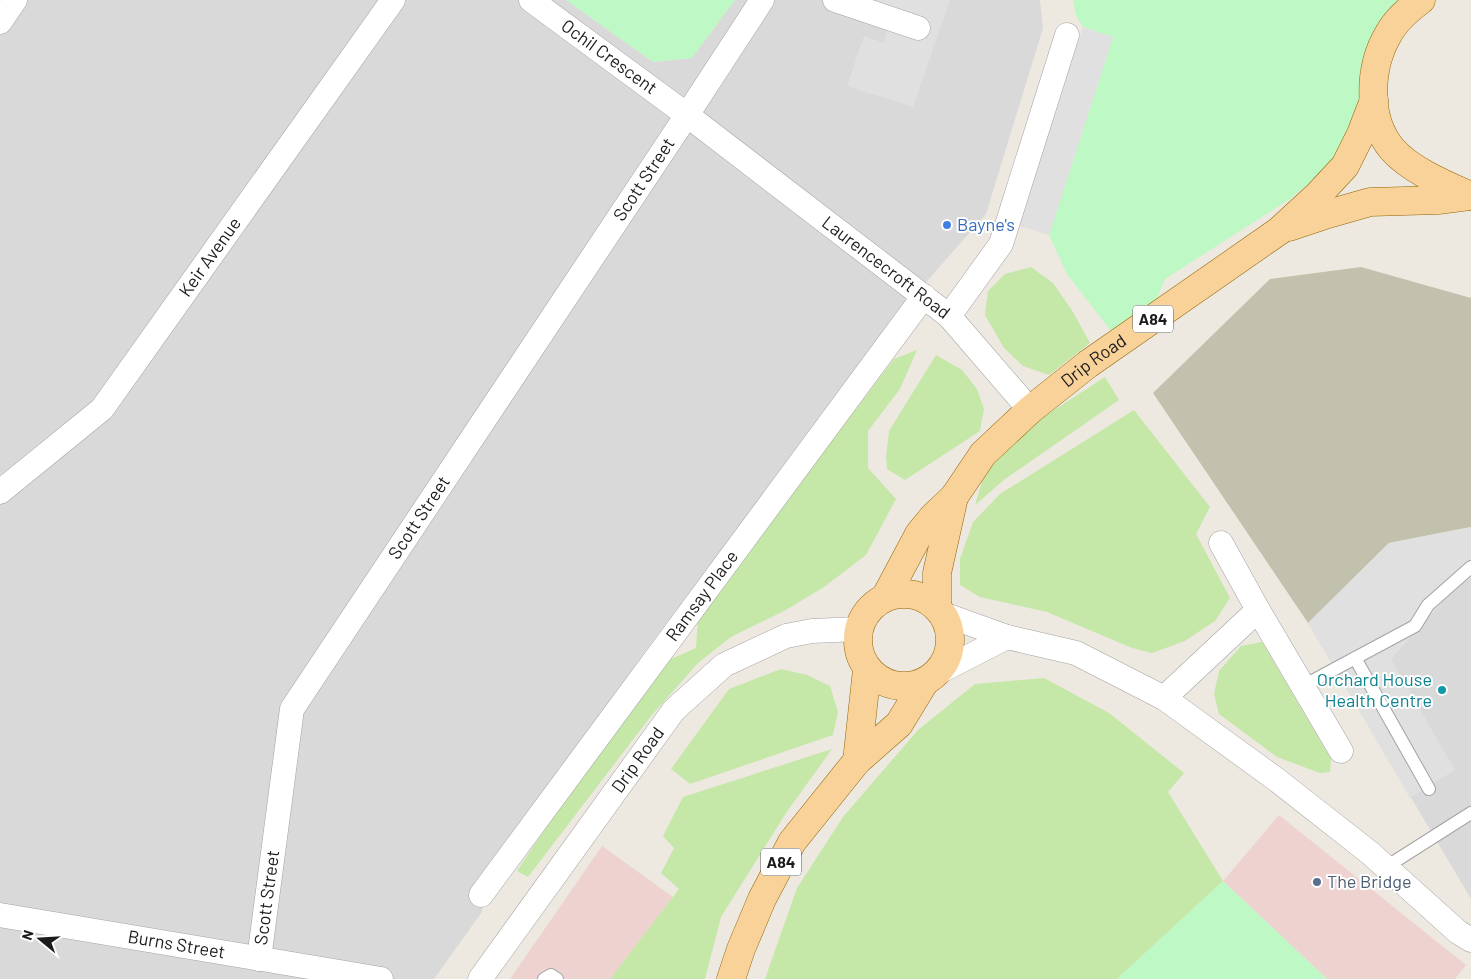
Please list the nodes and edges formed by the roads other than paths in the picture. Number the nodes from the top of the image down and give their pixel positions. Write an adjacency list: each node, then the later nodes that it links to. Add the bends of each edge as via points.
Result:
1 (393, 0): 15 (street, Keir Avenue, via 102,409)
2 (531, 0): 9 (street, Ochil Crescent)
3 (762, 0): 9 (street)
4 (835, 0): 6 (street)
5 (1421, 0): 8 (main road, via 1390,31 1379,53)
6 (918, 28)
7 (1067, 35): 13 (street, Laurencecroft Road, via 1001,244)
8 (1374, 100): 10 (main road, via 1380,129 1408,164); 11 (main road, Drip Road / A84, via 1345,166)
9 (688, 115): 12 (street, Laurencecroft Road); 37 (street, Scott Street, via 292,709)
10 (1471, 196): 11 (main road, Drip Road / A84, via 1370,202)
11 (1279, 231): 14 (main road, Drip Road / A84, via 1088,364)
12 (924, 296): 13 (street, Laurencecroft Road); 34 (street, Ramsay Place)
13 (948, 316): 14 (street)
14 (1030, 410): 16 (main road, Drip Road / A84, via 983,454)
15 (0, 492)
16 (954, 497): 19 (main road, Drip Road / A84, via 920,534); 21 (main road, Drip Road / A84, via 937,574)
17 (1221, 543): 20 (street)
18 (1471, 567): 24 (lane, via 1428,605 1415,626)
19 (886, 596): 21 (main road, via 908,593 930,602); 22 (main road, via 865,612)
20 (1258, 610): 27 (street); 28 (street)
21 (940, 611): 23 (street); 26 (main road, via 950,632 948,654)
22 (858, 629): 25 (main road, via 858,653); 39 (street, Drip Road, via 786,636 724,665 674,710)
23 (1007, 637): 26 (street); 28 (street, via 1076,653)
24 (1355, 658): 27 (lane); 31 (lane)
25 (867, 670): 26 (main road, via 882,682 902,688); 30 (main road)
26 (932, 677): 30 (main road, A84, via 899,724)
27 (1303, 686): 29 (street)
28 (1164, 698): 33 (street, via 1278,780)
29 (1341, 751)
30 (858, 761): 42 (main road, A84, via 792,842 762,899)
31 (1429, 789)
32 (1471, 814): 33 (lane)
33 (1378, 860): 36 (street)
34 (481, 895)
35 (0, 915): 37 (street, Burns Street)
36 (1471, 940)
37 (259, 959): 38 (street, Burns Street)
38 (381, 979)
39 (480, 979)
40 (544, 979): 41 (lane, via 551,975)
41 (557, 979)
42 (732, 979)

